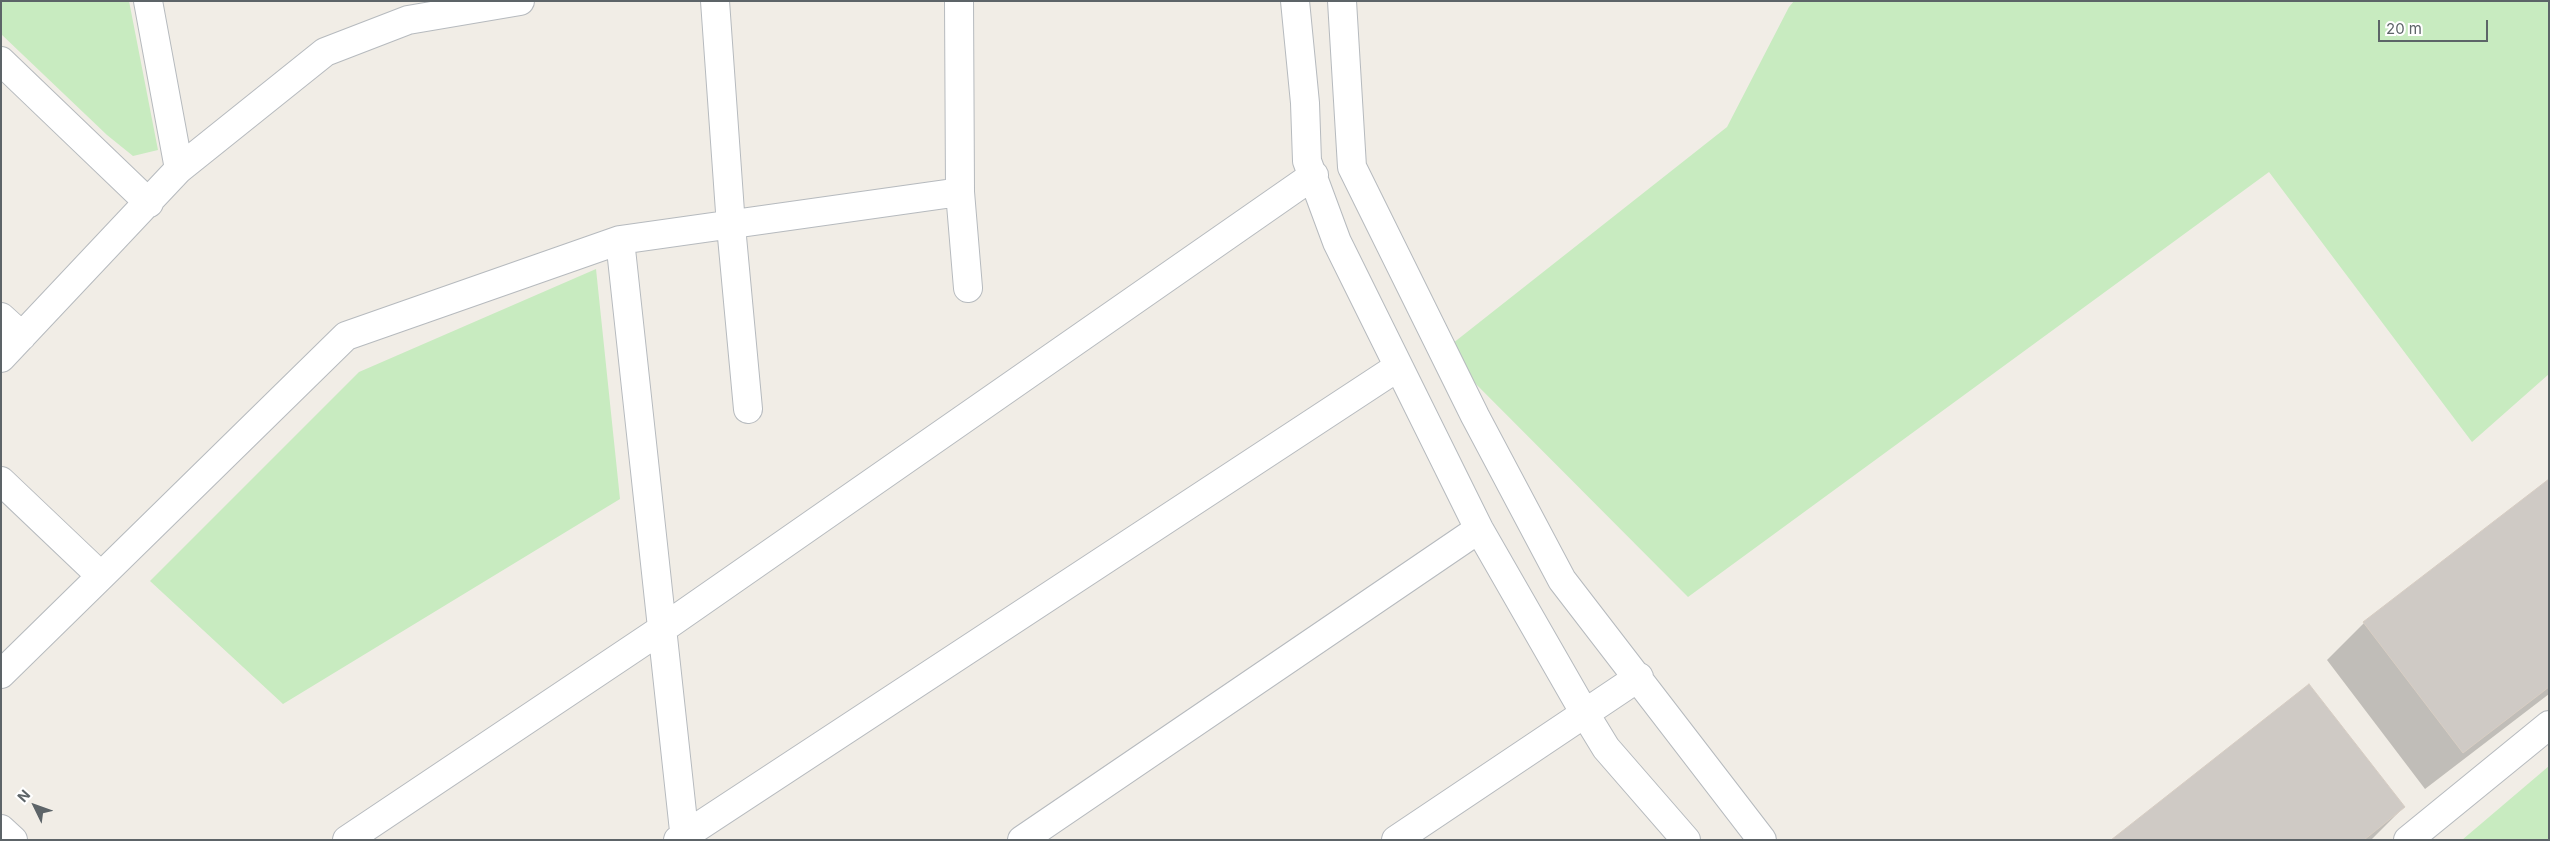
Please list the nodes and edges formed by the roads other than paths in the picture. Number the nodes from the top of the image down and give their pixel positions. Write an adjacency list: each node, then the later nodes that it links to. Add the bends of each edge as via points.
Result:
1 (148, 1): 8 (street)
2 (520, 1): 8 (street, via 408,20 324,52)
3 (715, 1): 12 (street)
4 (959, 1): 10 (street)
5 (1294, 1): 9 (street, via 1305,103 1307,161)
6 (1342, 1): 25 (street, via 1352,167 1475,416 1562,580)
7 (1, 61): 11 (street)
8 (180, 169): 11 (street)
9 (1314, 176): 18 (street, via 1337,242); 23 (street)
10 (960, 192): 12 (street); 14 (street)
11 (149, 203): 16 (street)
12 (731, 226): 13 (street); 19 (street)
13 (620, 240): 22 (street, via 346,336); 23 (street)
14 (968, 288)
15 (1, 317): 16 (street)
16 (22, 336): 17 (street)
17 (1, 358)
18 (1398, 367): 21 (street); 29 (street)
19 (748, 409)
20 (1, 481): 22 (street)
21 (1479, 529): 26 (street); 32 (street)
22 (101, 576): 24 (street)
23 (662, 628): 29 (street); 31 (street)
24 (1, 674)
25 (1639, 677): 26 (street); 35 (street)
26 (1584, 712): 33 (street); 34 (street, via 1606,748)
27 (2549, 725): 36 (street)
28 (1, 829): 30 (street)
29 (683, 838)
30 (13, 840)
31 (347, 840)
32 (1022, 840)
33 (1396, 840)
34 (1686, 840)
35 (1762, 840)
36 (2408, 840)

